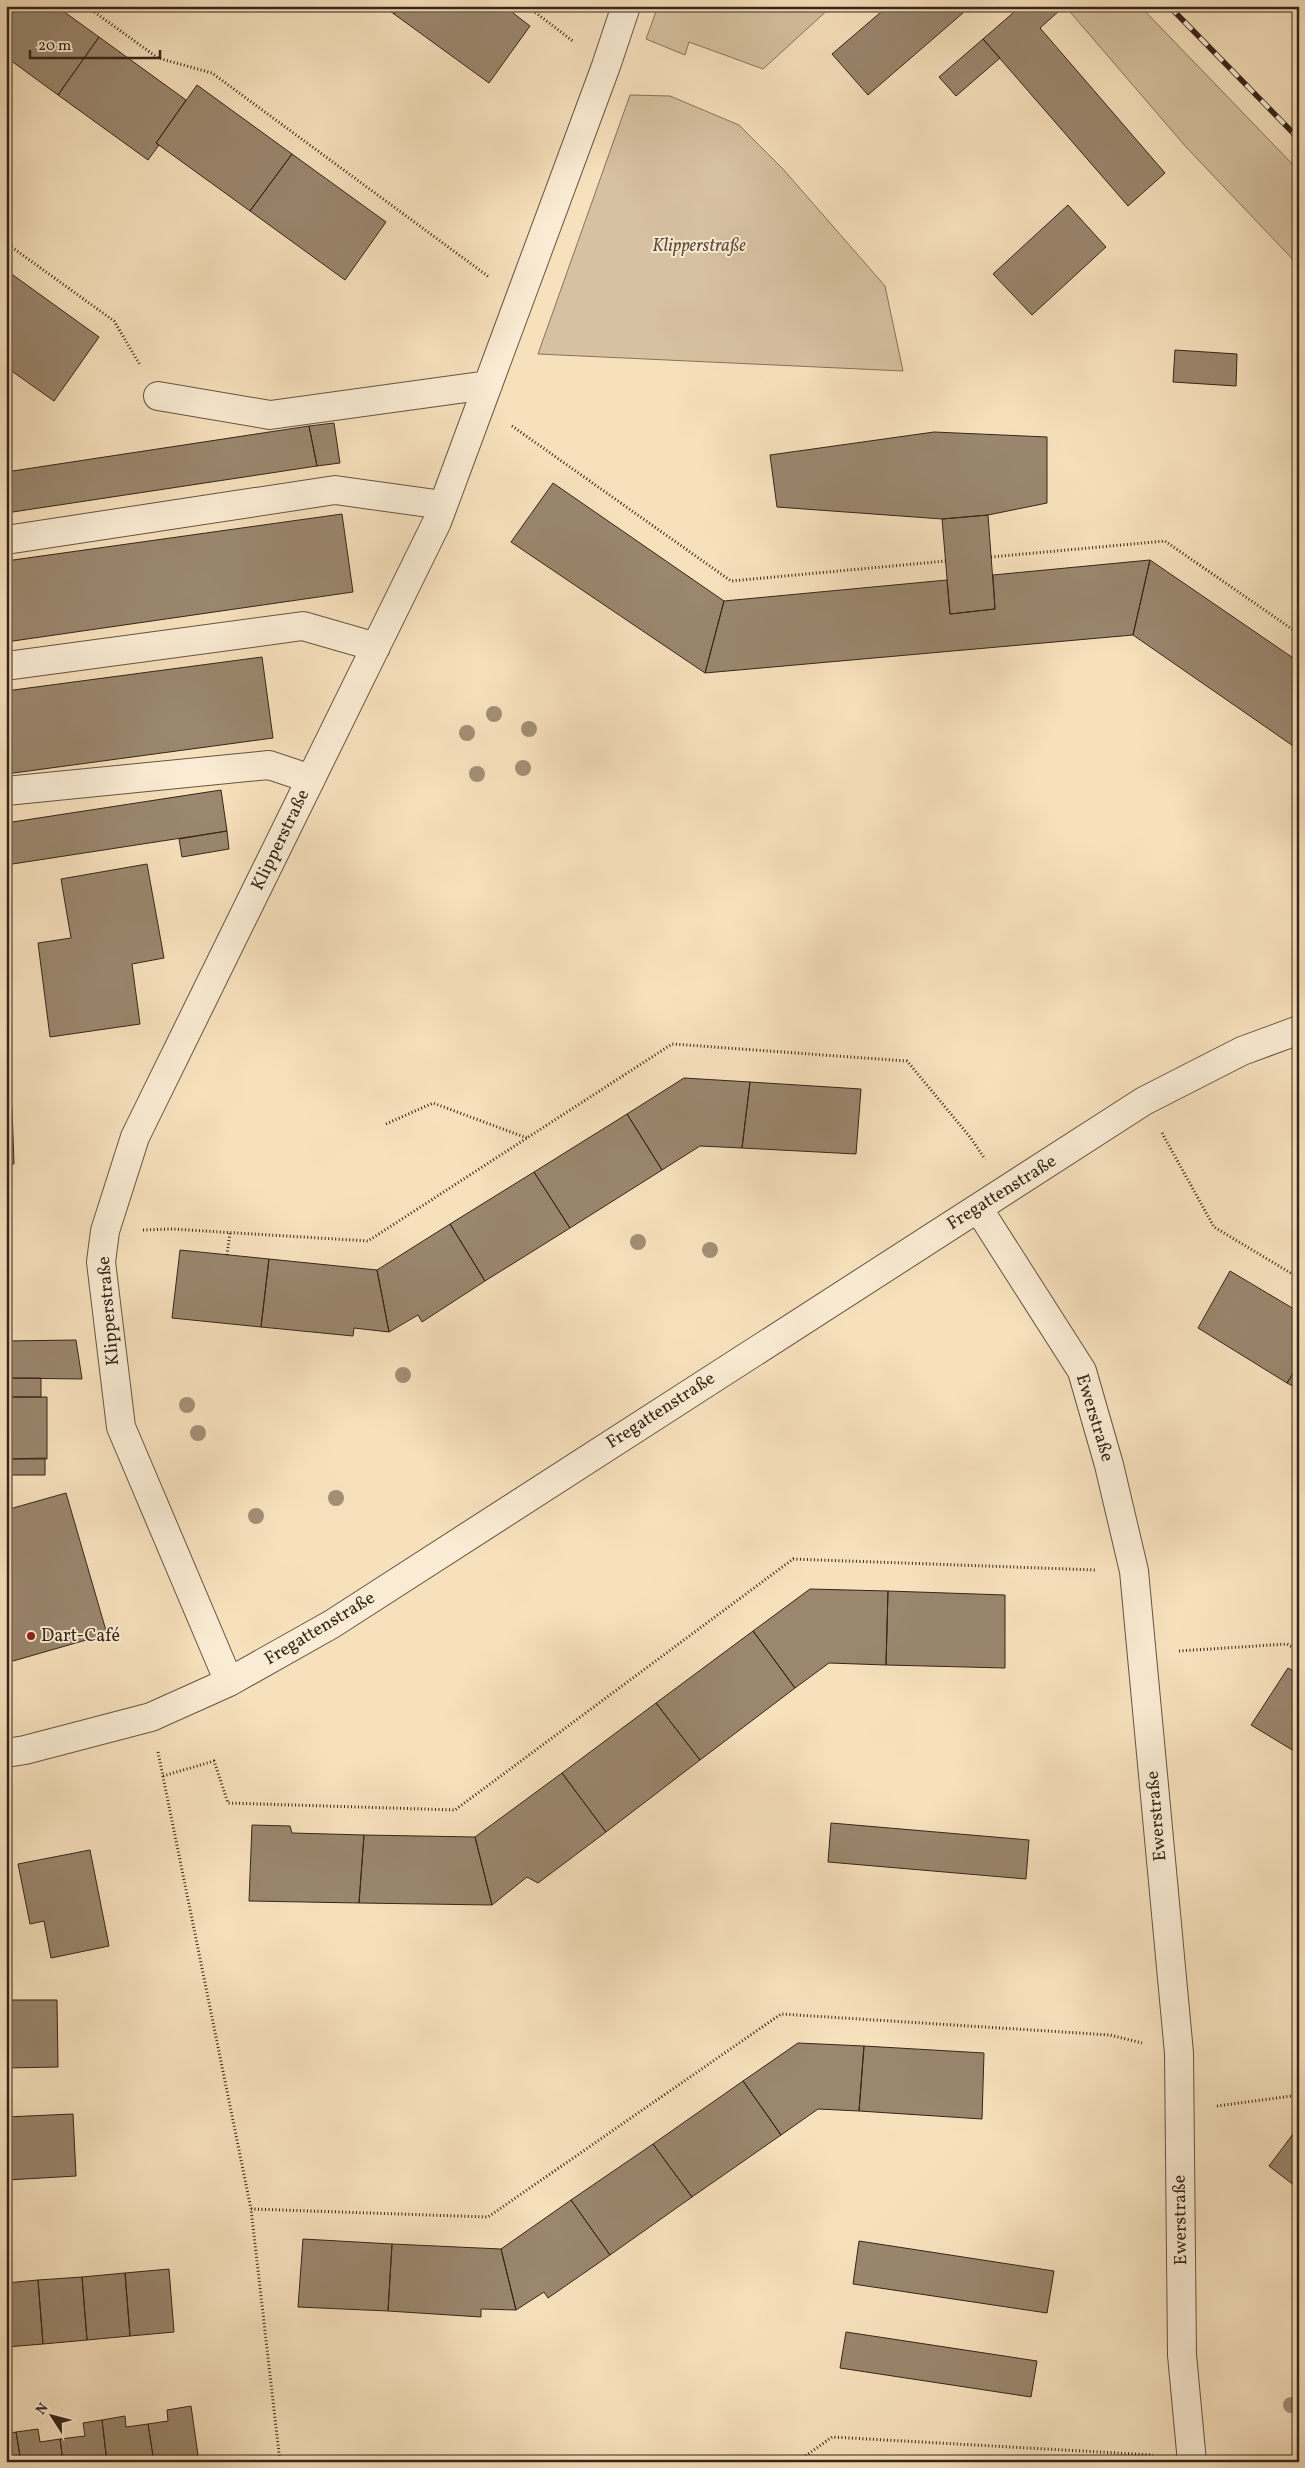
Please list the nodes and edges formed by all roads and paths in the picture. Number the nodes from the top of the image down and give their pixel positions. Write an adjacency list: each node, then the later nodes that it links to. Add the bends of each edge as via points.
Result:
1 (86, 6): 6 (path, via 158,58 212,73)
2 (527, 6): 4 (path)
3 (626, 6): 4 (street, Klipperstraße)
4 (606, 66): 6 (street, Klipperstraße)
5 (6, 243): 8 (path, via 114,321)
6 (519, 299): 7 (street, Klipperstraße)
7 (484, 394): 8 (street, via 270,415); 9 (street, Klipperstraße); 12 (path, via 731,581)
8 (158, 396)
9 (443, 505): 10 (street, via 335,490); 14 (street, Klipperstraße)
10 (6, 540)
11 (991, 557): 13 (path, via 1165,541)
12 (946, 561)
13 (1299, 634)
14 (376, 647): 15 (street, via 303,626); 16 (street, Klipperstraße)
15 (6, 666)
16 (311, 779): 17 (street, via 269,765); 24 (street, Klipperstraße, via 135,1137)
17 (6, 791)
18 (1299, 1030): 19 (street, Fregattenstraße, via 1242,1051)
19 (1144, 1101): 22 (street, Fregattenstraße); 27 (path, via 1214,1227)
20 (386, 1124): 21 (path, via 433,1103)
21 (528, 1138): 22 (path, via 672,1044 907,1061 970,1137); 25 (path, via 368,1241)
22 (1007, 1190): 23 (street, Fregattenstraße)
23 (978, 1208): 28 (street, Ewerstraße, via 1082,1371); 31 (street, Fregattenstraße, via 332,1624)
24 (105, 1231): 25 (path, via 172,1229); 31 (street, Klipperstraße, via 101,1262 121,1427)
25 (230, 1233): 26 (path)
26 (227, 1255)
27 (1299, 1278)
28 (1134, 1571): 30 (street, Ewerstraße); 34 (path, via 793,1559 455,1810 228,1802 214,1761)
29 (1299, 1651): 30 (path, via 1287,1644)
30 (1141, 1654): 35 (street, Ewerstraße)
31 (229, 1682): 32 (street, Fregattenstraße)
32 (151, 1717): 33 (street, Fregattenstraße); 34 (path)
33 (6, 1753)
34 (163, 1776): 38 (path)
35 (1179, 2053): 37 (street, Ewerstraße); 38 (path, via 1110,2035 781,2014 488,2217)
36 (1299, 2095): 37 (path)
37 (1179, 2110): 39 (street, Ewerstraße, via 1182,2355)
38 (251, 2208): 40 (path)
39 (1192, 2459): 41 (path, via 832,2438)
40 (280, 2462)
41 (797, 2462)

